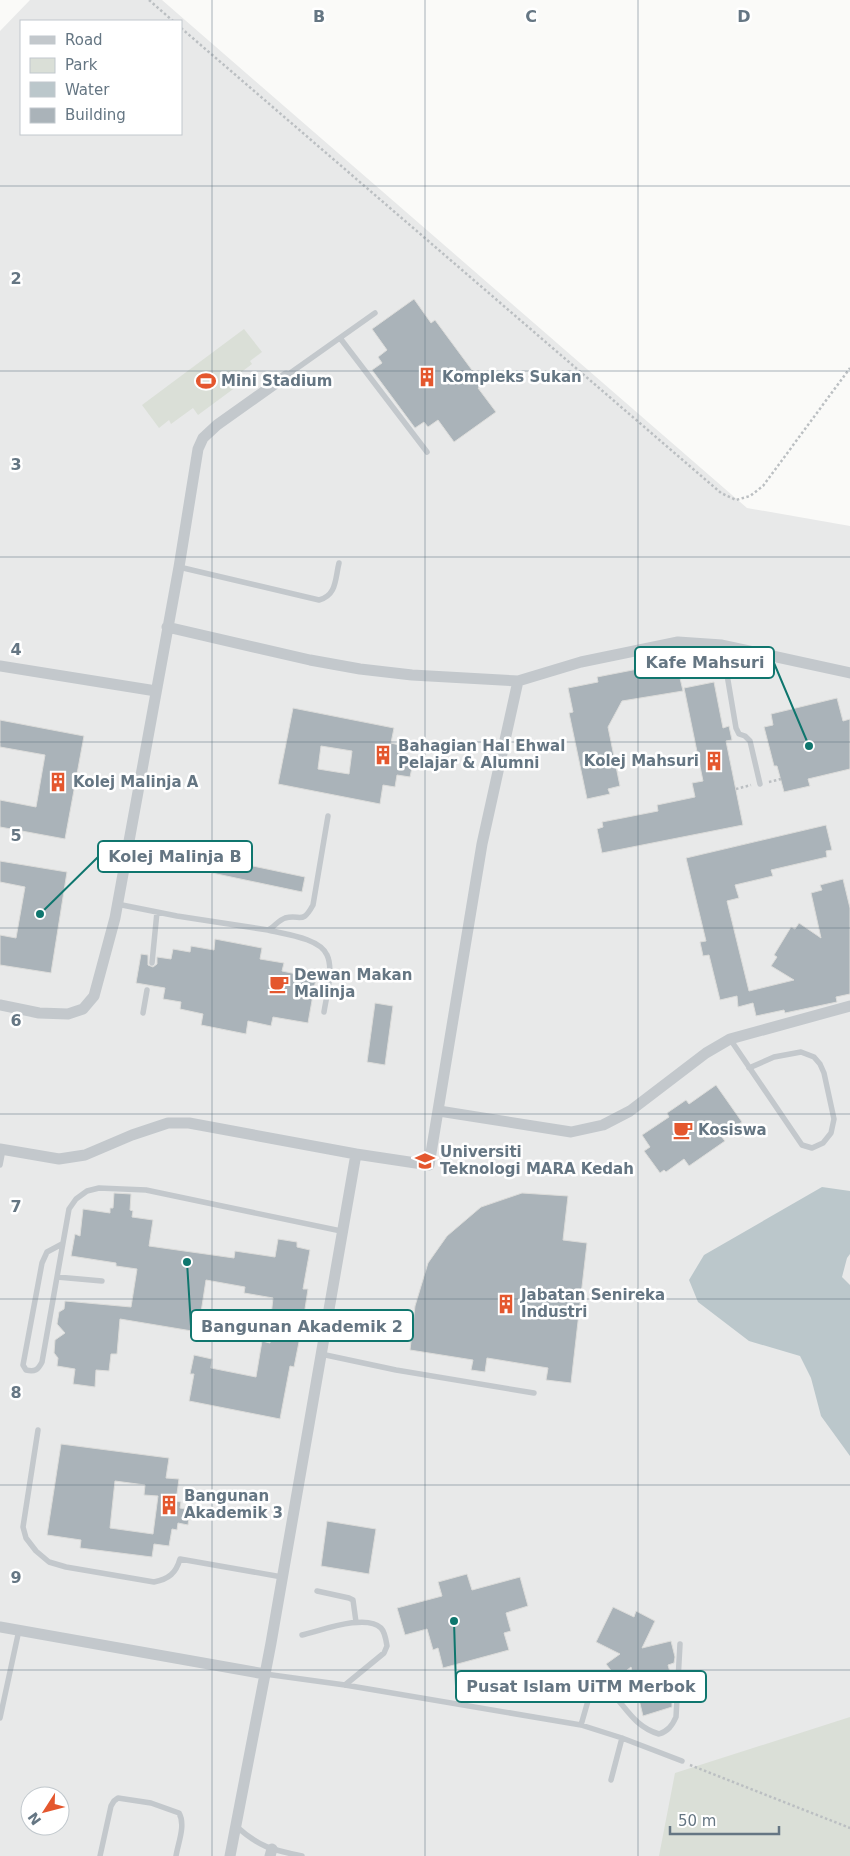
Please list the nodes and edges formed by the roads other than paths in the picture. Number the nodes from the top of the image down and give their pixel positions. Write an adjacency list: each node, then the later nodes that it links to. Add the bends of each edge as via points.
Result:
1 (375, 313): 2 (lane)
2 (340, 338): 3 (lane); 4 (lane)
3 (286, 376): 6 (street, via 203,438 198,450)
4 (427, 452)
5 (339, 563): 6 (lane, via 332,593 328,598 319,600)
6 (178, 567): 7 (street)
7 (167, 627): 11 (street, via 360,669); 12 (street)
8 (722, 645): 10 (street); 11 (street, via 678,642 581,662); 13 (lane, via 736,728 750,741)
9 (0, 666): 12 (street)
10 (850, 673)
11 (518, 681): 26 (street, via 482,844)
12 (156, 691): 15 (street)
13 (760, 784)
14 (328, 816): 17 (lane, via 313,905 306,916 285,918)
15 (117, 904): 16 (lane); 20 (street, via 94,996 83,1008 68,1014 39,1013)
16 (157, 912): 17 (lane); 18 (lane)
17 (268, 930): 22 (lane, via 315,943 327,955 330,974)
18 (152, 963)
19 (147, 990): 23 (lane)
20 (0, 1005)
21 (850, 1006): 24 (street)
22 (324, 1012)
23 (143, 1013)
24 (730, 1039): 25 (lane); 26 (street, via 630,1110 603,1125 571,1132)
25 (749, 1068): 25 (lane, via 802,1145 812,1148 823,1143 831,1133 834,1119 824,1073 814,1057 801,1052 774,1057)
26 (439, 1111): 28 (street, via 429,1164)
27 (2, 1149): 28 (street, via 59,1159 85,1155 168,1123); 29 (lane)
28 (356, 1154): 30 (street)
29 (0, 1165)
30 (341, 1231): 31 (lane, via 146,1190 99,1188 76,1198 69,1209); 34 (street)
31 (62, 1244): 32 (lane); 32 (lane, via 47,1252 42,1263 23,1365 26,1370 39,1368 42,1362)
32 (57, 1277): 33 (lane)
33 (102, 1281)
34 (321, 1354): 35 (lane); 37 (street)
35 (534, 1393)
36 (38, 1430): 37 (lane, via 23,1528 26,1538 49,1562 154,1582 173,1575 180,1559)
37 (282, 1577): 44 (street)
38 (317, 1591): 39 (lane, via 353,1600)
39 (356, 1622): 42 (lane); 45 (lane, via 375,1624 382,1629 388,1646)
40 (0, 1627): 41 (street)
41 (19, 1630): 44 (street); 46 (lane)
42 (302, 1636)
43 (680, 1644): 47 (lane, via 676,1717 666,1732 659,1734 641,1726 600,1682 592,1687)
44 (265, 1674): 45 (lane); 51 (street)
45 (345, 1685): 47 (lane)
46 (0, 1718)
47 (581, 1725): 48 (lane)
48 (622, 1738): 49 (lane); 50 (lane)
49 (682, 1761)
50 (611, 1780)
51 (236, 1826): 52 (lane); 55 (street)
52 (271, 1853): 56 (lane)
53 (100, 1856): 54 (lane, via 111,1806 118,1798 179,1813 182,1824)
54 (176, 1856)
55 (230, 1856)
56 (302, 1856)

